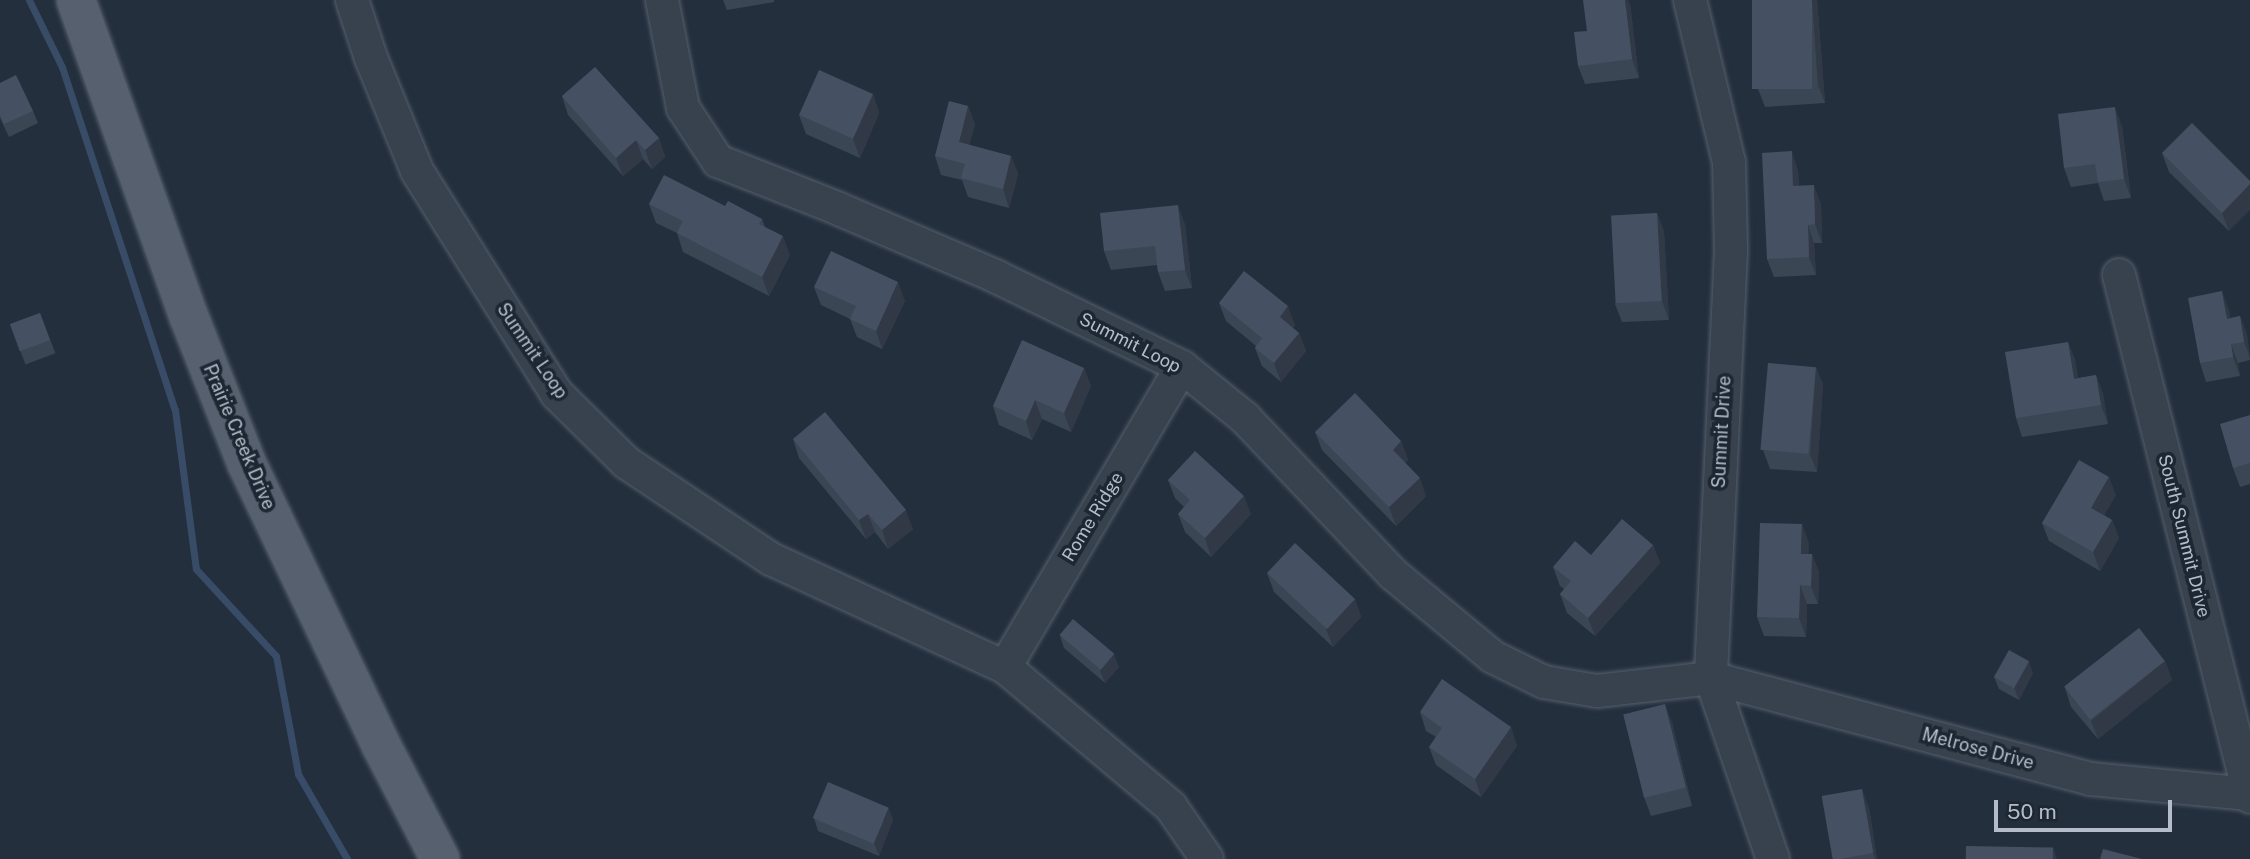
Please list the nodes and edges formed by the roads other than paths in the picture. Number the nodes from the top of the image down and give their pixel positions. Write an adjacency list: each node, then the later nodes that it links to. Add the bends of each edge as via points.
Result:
1 (76, 0): 10 (main road, Prairie Creek Drive, via 189,317 247,464)
2 (352, 0): 7 (street, Summit Loop, via 417,171 557,394 627,463 771,559)
3 (662, 0): 6 (street, Summit Loop, via 683,108 718,161 995,276)
4 (1689, 0): 8 (street, Summit Drive, via 1728,162 1731,250)
5 (2119, 275): 9 (street, South Summit Drive)
6 (1182, 367): 7 (street, Rome Ridge); 8 (street, Summit Loop, via 1245,418 1393,574 1493,657 1544,682 1597,691)
7 (1005, 667): 11 (street, Summit Loop, via 1171,807)
8 (1711, 678): 9 (street, Melrose Drive, via 2091,779); 12 (street, Summit Drive)
9 (2249, 795)
10 (440, 859)
11 (1207, 859)
12 (1773, 859)

